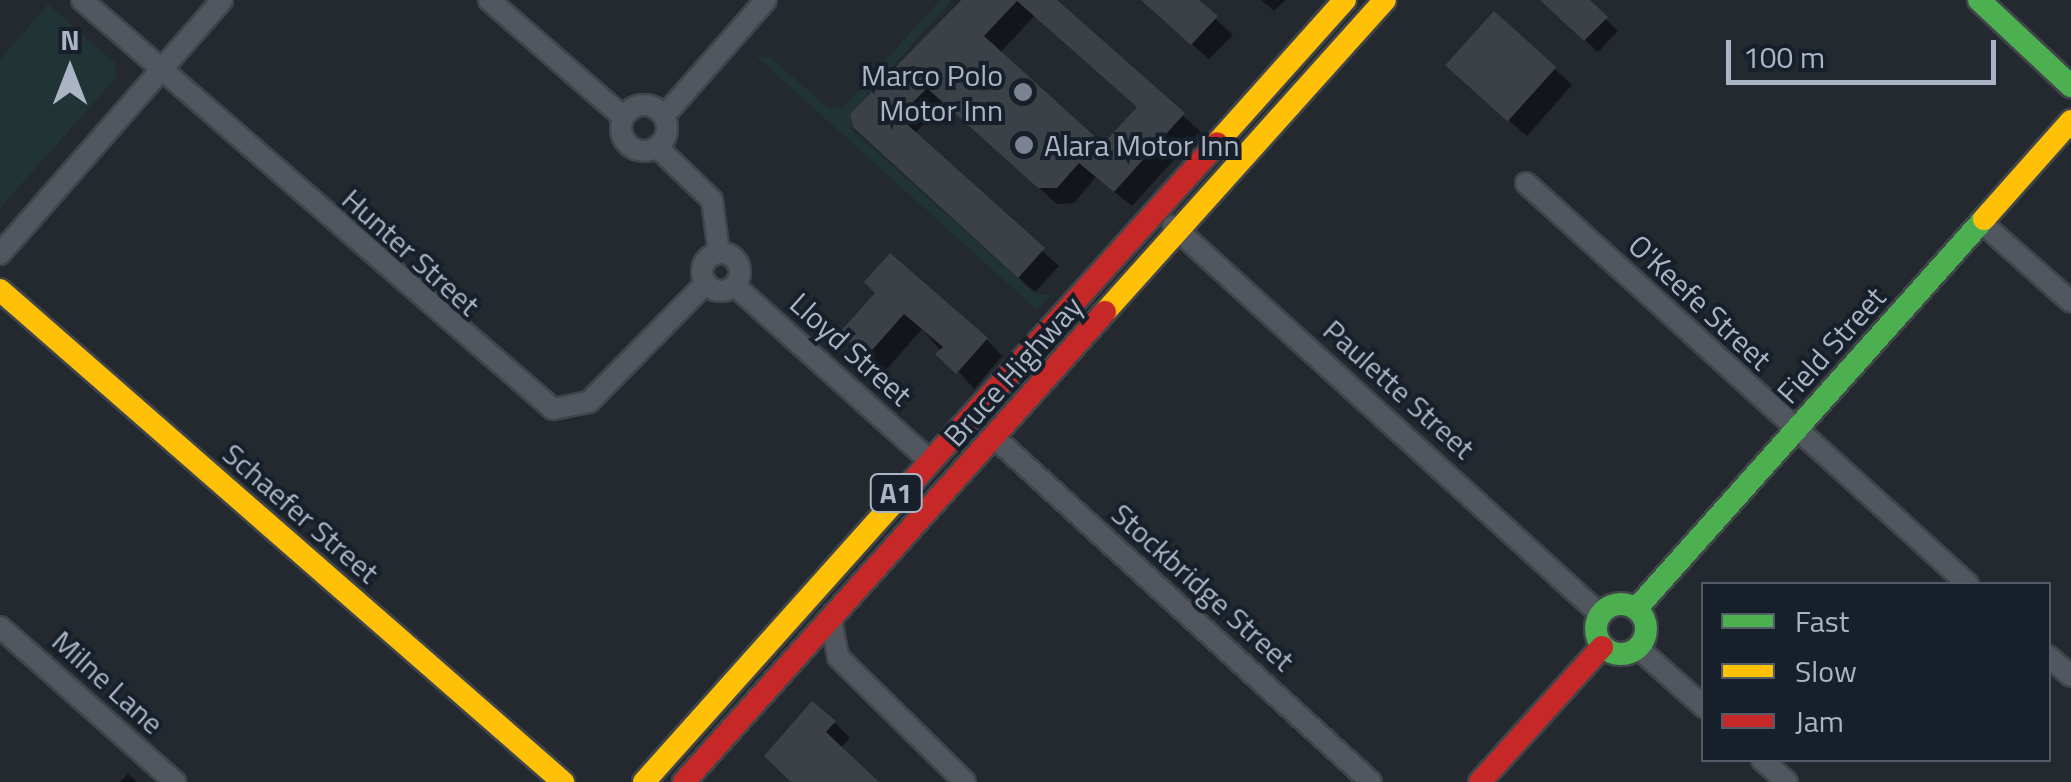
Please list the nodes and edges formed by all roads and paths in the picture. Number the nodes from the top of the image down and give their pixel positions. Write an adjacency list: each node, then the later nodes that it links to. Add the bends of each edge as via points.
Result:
1 (82, 0): 8 (street, Hunter Street)
2 (222, 0): 8 (street)
3 (489, 0): 11 (street)
4 (766, 0): 10 (street)
5 (1345, 0): 15 (main road, Bruce Highway / A1)
6 (1386, 0): 17 (main road, Bruce Highway / A1)
7 (1979, 0): 9 (main road)
8 (161, 70): 19 (street); 20 (street, Hunter Street, via 553,409 589,402)
9 (2071, 86)
10 (664, 116): 11 (street, via 640,105); 13 (street)
11 (623, 117): 13 (street, via 628,146)
12 (2071, 121): 16 (main road, Field Street)
13 (658, 148): 18 (street, via 712,200)
14 (1526, 183): 24 (street, O'Keefe Street)
15 (1156, 211): 17 (street, Paulette Street); 26 (main road, Bruce Highway / A1)
16 (1981, 222): 23 (street); 24 (main road, Field Street)
17 (1178, 232): 25 (main road, Bruce Highway / A1); 29 (street, Paulette Street)
18 (719, 252): 20 (street, via 703,264); 21 (street, via 740,266)
19 (0, 254)
20 (706, 283): 21 (street)
21 (735, 286): 26 (street, Lloyd Street)
22 (0, 290): 41 (main road, Schaefer Street)
23 (2071, 302)
24 (1795, 431): 27 (street, O'Keefe Street); 28 (main road, Field Street)
25 (994, 437): 30 (main road, Bruce Highway / A1); 45 (street, Stockbridge Street)
26 (928, 458): 42 (main road, Bruce Highway / A1)
27 (1966, 582)
28 (1636, 609): 29 (main road, via 1620,604); 33 (main road, via 1646,630)
29 (1600, 614): 32 (main road)
30 (831, 620): 35 (main road, Bruce Highway / A1); 36 (street, via 832,648)
31 (0, 627): 40 (street, Milne Lane)
32 (1602, 647): 33 (main road); 46 (main road)
33 (1638, 648): 38 (street)
34 (2051, 659): 37 (street)
35 (793, 662): 36 (street); 43 (main road, Bruce Highway / A1)
36 (854, 671): 44 (street)
37 (2071, 676)
38 (1701, 704)
39 (1764, 762): 47 (street)
40 (175, 782)
41 (563, 782)
42 (644, 782)
43 (684, 782)
44 (965, 782)
45 (1371, 782)
46 (1480, 782)
47 (1787, 782)

